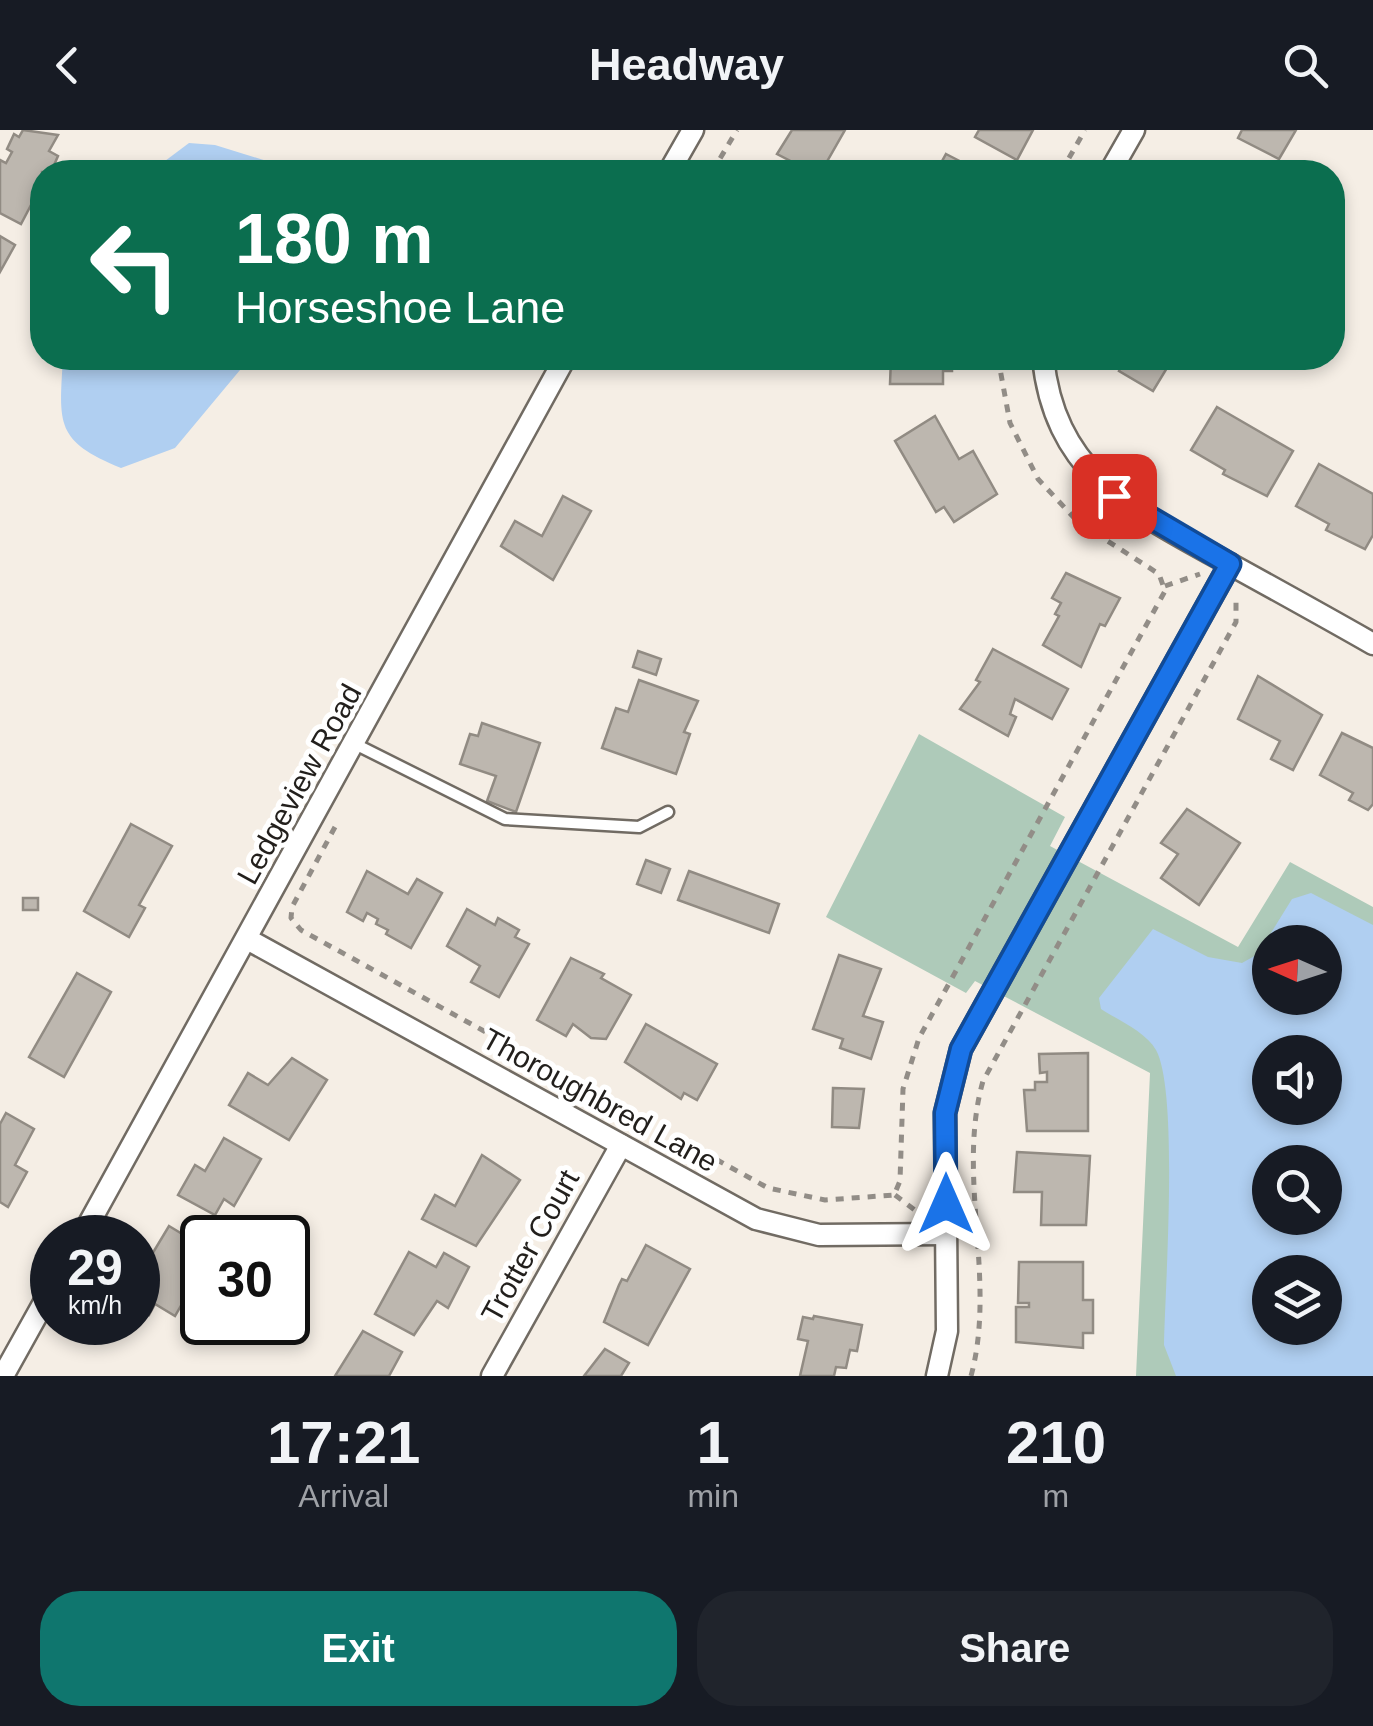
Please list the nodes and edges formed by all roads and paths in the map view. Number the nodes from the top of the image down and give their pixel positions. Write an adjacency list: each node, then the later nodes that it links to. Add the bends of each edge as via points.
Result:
1 (693, 130): 5 (street)
2 (737, 130): 6 (path)
3 (1085, 130): 7 (path)
4 (1134, 130): 8 (street)
5 (676, 160)
6 (719, 160)
7 (1069, 160)
8 (1117, 160)
9 (559, 370): 14 (street, Ledgeview Road)
10 (1000, 370): 16 (path, via 1010,423 1038,479 1078,522 1162,577 1165,590 919,1038 903,1089 894,1195 825,1200 768,1188 295,926 292,908 333,836)
11 (1046, 370): 12 (street, via 1055,414 1090,472 1142,515)
12 (1230, 564): 13 (street); 20 (street, via 961,1049 945,1113); 25 (path, via 1236,622 983,1081 975,1125 979,1312)
13 (1373, 644)
14 (356, 744): 15 (lane, via 505,819 639,826); 17 (street, Ledgeview Road)
15 (668, 812)
16 (336, 816)
17 (247, 939): 18 (street, Thoroughbred Lane); 19 (street, Ledgeview Road)
18 (621, 1145): 20 (street, Thoroughbred Lane, via 780,1228 819,1235); 23 (street, Trotter Court)
19 (94, 1215)
20 (946, 1234): 24 (street, via 947,1332)
21 (30, 1328): 22 (street)
22 (3, 1376)
23 (492, 1376)
24 (937, 1376)
25 (971, 1376)

